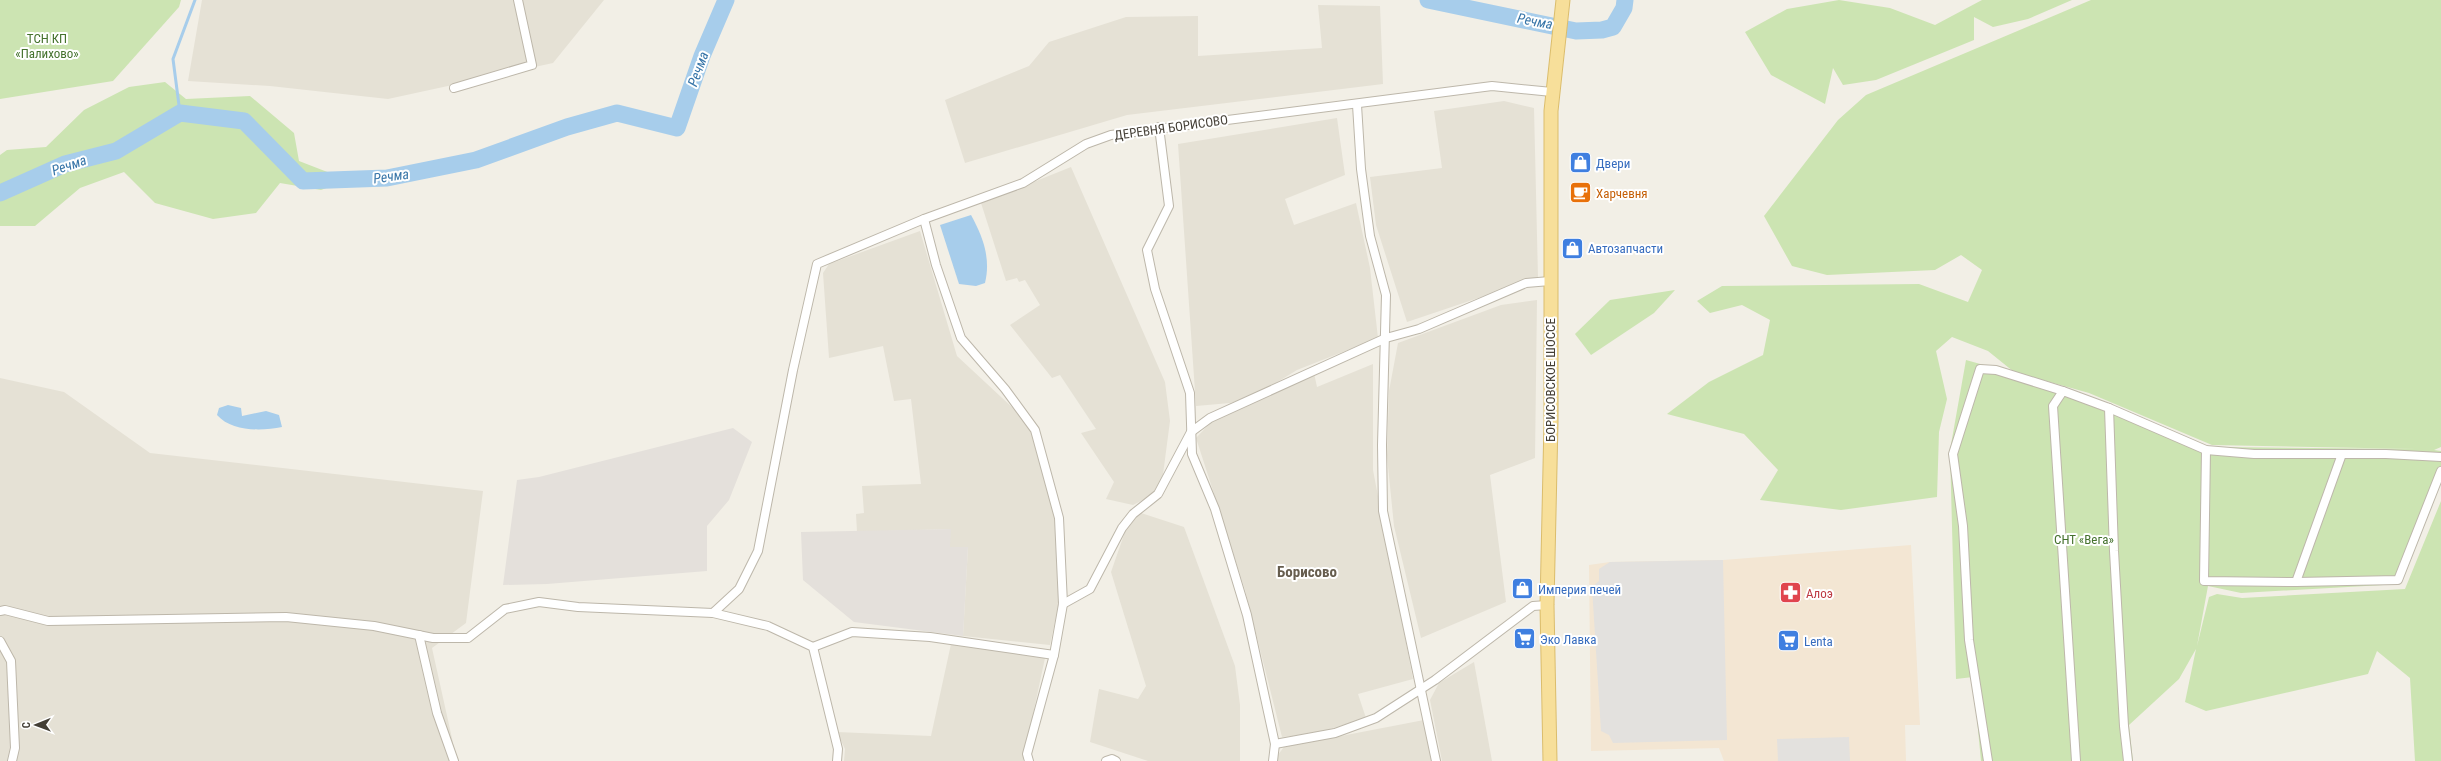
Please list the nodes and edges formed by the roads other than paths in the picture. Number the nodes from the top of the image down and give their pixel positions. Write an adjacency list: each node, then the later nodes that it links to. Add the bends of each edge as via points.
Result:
1 (518, 0): 3 (street, via 532,66)
2 (1563, 2): 4 (main road, БОРИСОВСКОЕ ШОССЕ)
3 (454, 88)
4 (1552, 92): 5 (street, ДЕРЕВНЯ БОРИСОВО, via 1492,86); 8 (main road, БОРИСОВСКОЕ ШОССЕ)
5 (1357, 105): 6 (street, ДЕРЕВНЯ БОРИСОВО); 9 (street, via 1361,169 1370,236 1386,295)
6 (1159, 127): 7 (street, ДЕРЕВНЯ БОРИСОВО, via 1111,134 1086,144 1023,183); 12 (street, via 1168,206 1147,250 1155,289 1190,393)
7 (924, 219): 18 (street, via 960,338 1005,389 1035,430 1059,518); 21 (street, ДЕРЕВНЯ БОРИСОВО, via 817,264 793,370 758,551 739,589)
8 (1550, 281): 9 (street, via 1526,283 1419,329); 19 (main road, БОРИСОВСКОЕ ШОССЕ, via 1551,421)
9 (1386, 338): 12 (street, via 1210,418); 26 (street, via 1382,445 1383,510)
10 (2063, 391): 11 (street); 37 (street, via 1996,370 1980,369 1954,454 1963,526 1969,640); 38 (street, via 2053,406)
11 (2108, 408): 13 (street); 39 (street, via 2114,559)
12 (1191, 432): 18 (street, via 1158,494 1133,514 1122,528 1090,589); 27 (street, via 1192,454 1215,509 1247,615)
13 (2206, 450): 14 (street, via 2254,454); 17 (street, via 2204,581)
14 (2342, 454): 15 (street); 17 (street)
15 (2441, 457)
16 (2441, 471): 17 (street, via 2398,580)
17 (2296, 582)
18 (1063, 604): 25 (street)
19 (1547, 605): 26 (street, via 1533,606); 36 (main road, БОРИСОВСКОЕ ШОССЕ)
20 (0, 610): 22 (street, via 48,621 286,618 374,626)
21 (713, 613): 22 (street, via 578,607 539,602 505,609 468,638 432,638); 24 (street, via 768,626)
22 (419, 635): 29 (street, via 437,713)
23 (0, 641): 28 (street, via 11,661 15,748)
24 (812, 647): 25 (street, via 852,632 930,637); 30 (street, via 838,749)
25 (1054, 655): 31 (street, via 1027,754)
26 (1421, 688): 27 (street, via 1376,718 1335,733); 35 (street)
27 (1275, 744): 34 (street)
28 (12, 761)
29 (454, 761)
30 (837, 761)
31 (1030, 761)
32 (1106, 761): 33 (street)
33 (1116, 761)
34 (1273, 761)
35 (1436, 761)
36 (1550, 761)
37 (1988, 761)
38 (2076, 761)
39 (2128, 761)

